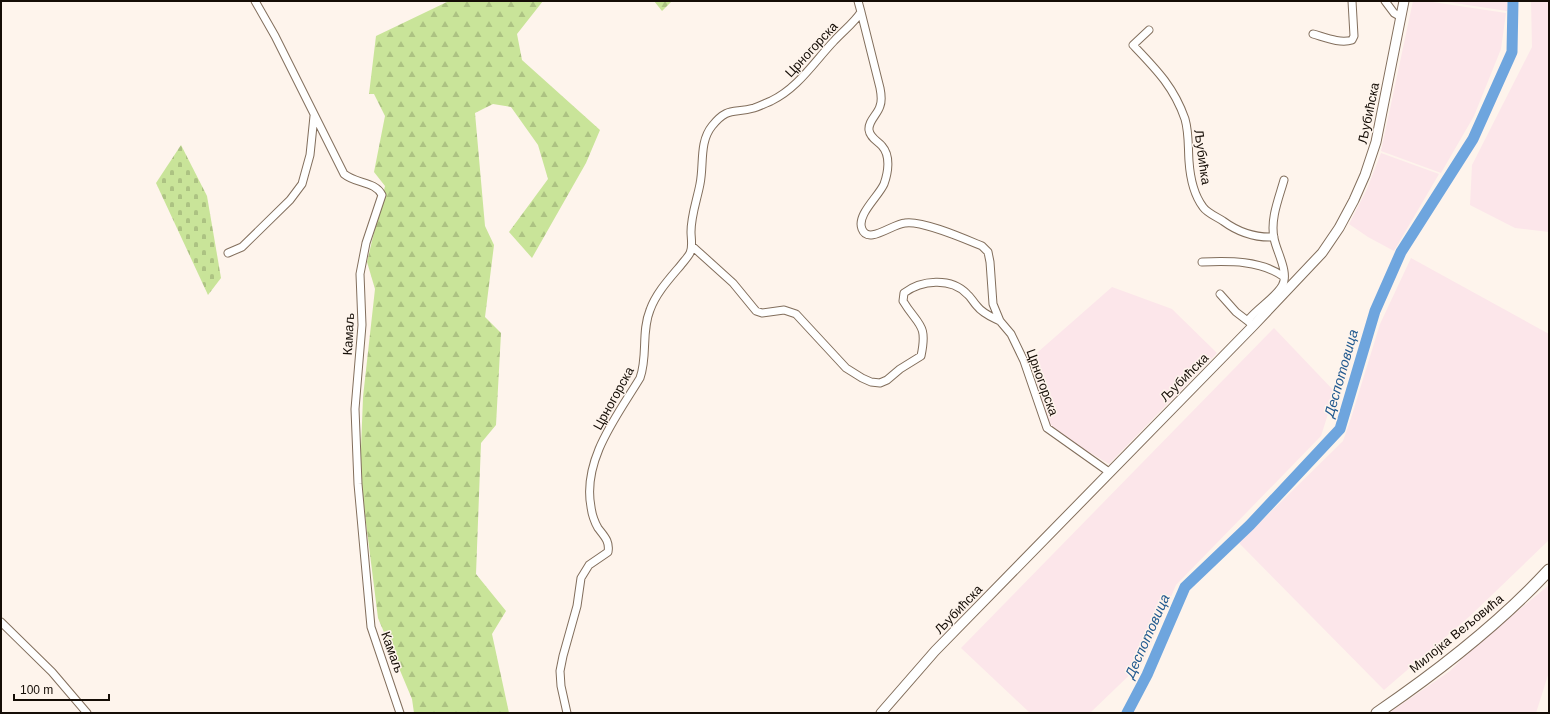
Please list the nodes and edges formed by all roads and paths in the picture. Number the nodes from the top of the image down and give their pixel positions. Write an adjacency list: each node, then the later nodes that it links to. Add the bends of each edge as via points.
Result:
1 (255, 1): 10 (street, Камаљ)
2 (858, 1): 6 (street)
3 (1352, 1): 9 (street, via 1352,40 1339,41)
4 (1385, 1): 7 (street, via 1394,13)
5 (1404, 1): 7 (street, Љубићска)
6 (861, 12): 13 (street, Црногорска, via 789,90 754,108 727,112 710,128 701,160 700,183 692,218); 18 (street, via 881,96 881,106 870,123 869,130 888,156 884,185 864,213 862,228 865,234 870,236 906,222 927,226 982,246 988,252 994,304)
7 (1401, 17): 19 (street, Љубићска, via 1376,142 1354,200 1322,254)
8 (1149, 30): 12 (street, Љубићка, via 1133,45 1172,89 1185,119 1189,136 1189,162 1195,191 1203,208 1233,229 1260,238)
9 (1313, 34)
10 (314, 116): 14 (street, via 310,155 302,184 290,200 242,247); 24 (street, Камаљ, via 344,174 373,185 382,195 366,243 360,274 362,325 355,409 358,484 371,627)
11 (1284, 180): 12 (street, via 1274,219)
12 (1274, 238): 16 (street)
13 (692, 246): 18 (street, via 733,283 756,311 762,313 784,310 796,314 846,368 871,382 880,383 887,380 921,356 923,330 902,301 904,293 912,286 933,282 955,284 968,294 978,308); 25 (street, Црногорска, via 650,308 642,374 606,435 595,463 591,479 591,506 594,520 609,547 608,552 589,565 581,578 577,606 560,671)
14 (228, 253)
15 (1202, 262): 16 (street, via 1236,261 1277,272)
16 (1284, 277): 19 (street, via 1282,286 1249,318)
17 (1220, 294): 19 (street)
18 (1000, 321): 20 (street, Црногорска, via 1011,334 1024,361 1047,428)
19 (1251, 324): 20 (street, Љубићска)
20 (1109, 472): 26 (street, Љубићска, via 935,651)
21 (1549, 570): 27 (main road, Милојка Вељовића, via 1487,629)
22 (1, 622): 23 (street, via 52,672)
23 (87, 713)
24 (400, 713)
25 (566, 713)
26 (881, 713)
27 (1377, 713)

